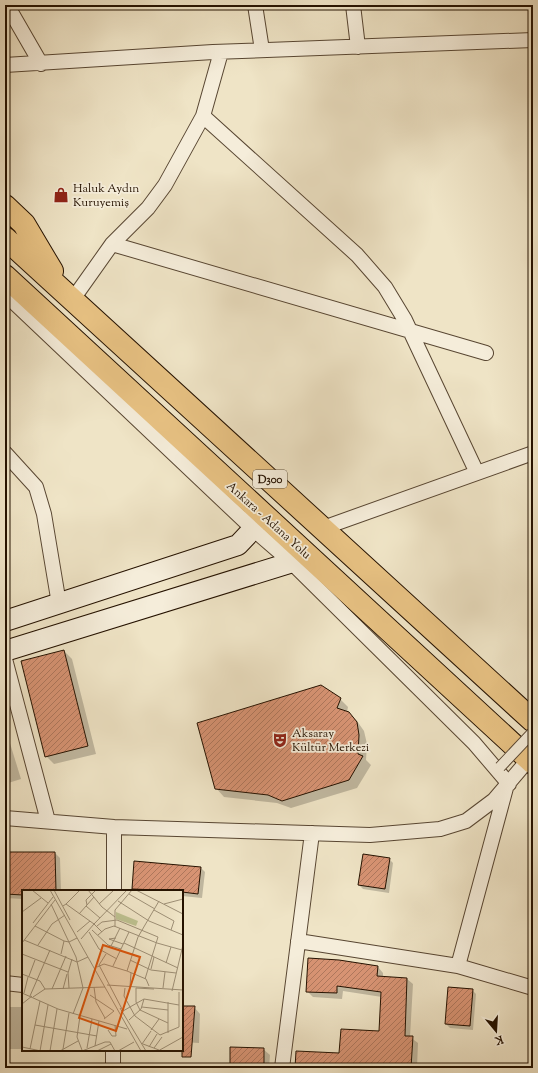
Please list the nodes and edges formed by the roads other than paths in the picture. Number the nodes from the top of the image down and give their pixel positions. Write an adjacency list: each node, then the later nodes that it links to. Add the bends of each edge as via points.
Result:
1 (7, 5): 8 (street)
2 (255, 5): 6 (street)
3 (353, 5): 5 (street)
4 (533, 40): 5 (street)
5 (358, 47): 6 (street)
6 (262, 50): 7 (street)
7 (221, 52): 8 (street); 10 (street)
8 (41, 64): 9 (street)
9 (5, 65)
10 (203, 116): 13 (street, via 161,191); 18 (street, via 357,255 385,286)
11 (5, 206): 16 (highway, via 24,224)
12 (5, 238): 16 (highway, D300)
13 (112, 244): 16 (street); 18 (street)
14 (5, 276): 17 (highway, Ankara - Adana Yolu / D300)
15 (5, 293): 17 (highway); 23 (street)
16 (67, 293): 24 (highway, D300)
17 (46, 313): 23 (highway, Ankara - Adana Yolu / D300)
18 (410, 330): 19 (street); 22 (street)
19 (486, 353)
20 (5, 453): 26 (street, via 36,487 44,514)
21 (533, 453): 22 (street)
22 (477, 473): 24 (street)
23 (254, 518): 25 (highway, Ankara - Adana Yolu / D300); 26 (main road, via 238,545)
24 (323, 528): 30 (highway, D300)
25 (300, 559): 28 (main road); 32 (highway, Ankara - Adana Yolu / D300); 34 (street, via 474,743)
26 (59, 604): 27 (main road)
27 (5, 621)
28 (5, 651)
29 (5, 659): 36 (street)
30 (533, 721)
31 (533, 732): 33 (street, bridge)
32 (531, 761): 34 (street)
33 (500, 766)
34 (508, 785): 38 (street, via 494,800 466,820 440,830 370,835); 41 (street)
35 (5, 818): 36 (street)
36 (48, 821): 37 (street)
37 (114, 827): 38 (street); 39 (street)
38 (312, 833): 40 (street)
39 (114, 890)
40 (298, 941): 41 (street); 47 (street)
41 (458, 966): 44 (street)
42 (5, 983): 43 (street)
43 (22, 985)
44 (533, 988)
45 (113, 1051): 46 (street)
46 (113, 1068)
47 (282, 1068)

